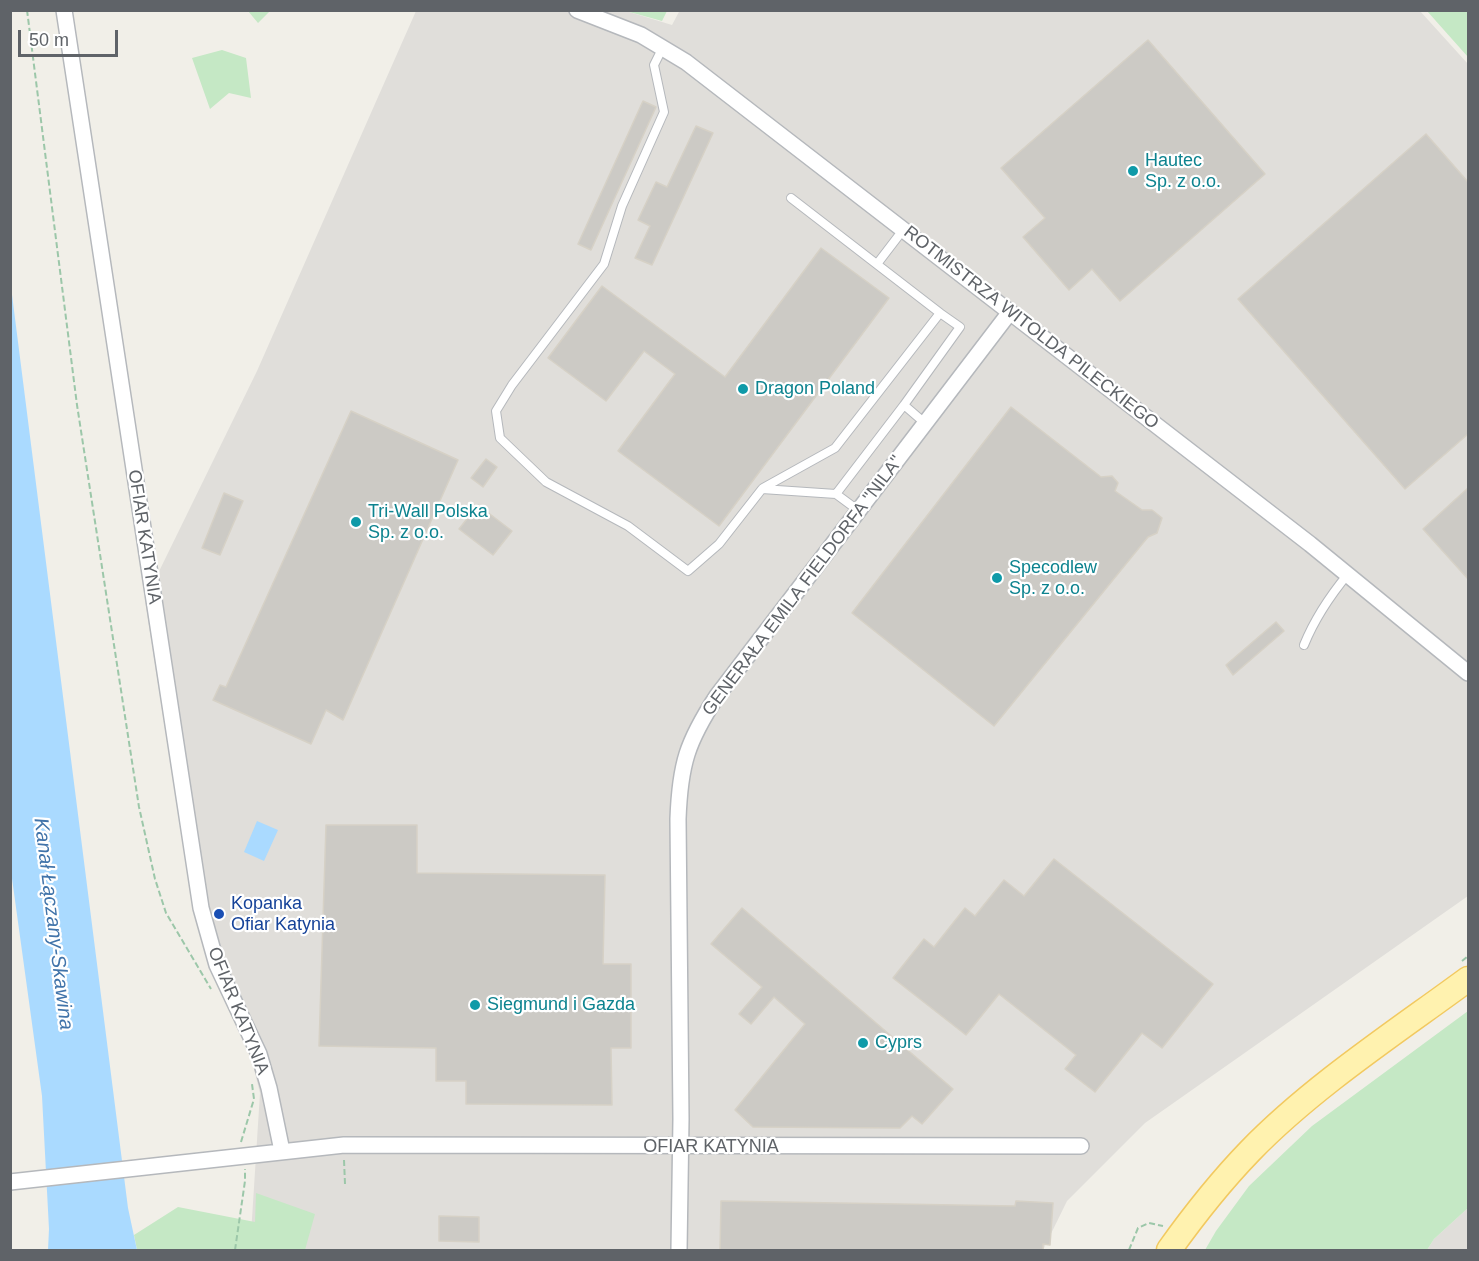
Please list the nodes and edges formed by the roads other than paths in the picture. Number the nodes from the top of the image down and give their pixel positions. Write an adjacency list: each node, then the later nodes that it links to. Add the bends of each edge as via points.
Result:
1 (64, 10): 20 (street, OFIAR KATYNIA, via 201,908 217,966 259,1054)
2 (577, 10): 3 (street, ROTMISTRZA WITOLDA PILECKIEGO)
3 (663, 47): 5 (street, ROTMISTRZA WITOLDA PILECKIEGO); 11 (lane, via 654,65 664,112 622,206 604,264 496,411 500,438 546,482 628,526 688,571 719,544)
4 (791, 198): 6 (lane)
5 (903, 230): 6 (lane); 7 (street, ROTMISTRZA WITOLDA PILECKIEGO)
6 (877, 264): 8 (lane)
7 (1010, 312): 10 (street, GENERAŁA EMILA FIELDORFA "NILA"); 14 (street, ROTMISTRZA WITOLDA PILECKIEGO)
8 (940, 313): 9 (lane, via 960,327); 11 (lane, via 835,448)
9 (904, 405): 10 (lane); 12 (lane)
10 (926, 424): 13 (street, GENERAŁA EMILA FIELDORFA "NILA")
11 (762, 489): 12 (lane)
12 (836, 494): 13 (lane)
13 (859, 511): 19 (street, GENERAŁA EMILA FIELDORFA "NILA", via 717,696 686,751 679,783 678,819)
14 (1348, 574): 15 (lane, via 1327,598); 16 (street, ROTMISTRZA WITOLDA PILECKIEGO)
15 (1304, 645)
16 (1468, 673)
17 (1468, 979): 23 (main road, via 1280,1123 1223,1180)
18 (1081, 1146): 19 (street, OFIAR KATYNIA)
19 (681, 1147): 20 (street, OFIAR KATYNIA, via 344,1145); 22 (street, GENERAŁA EMILA FIELDORFA "NILA")
20 (282, 1151): 21 (street)
21 (10, 1182)
22 (679, 1251)
23 (1169, 1251)

